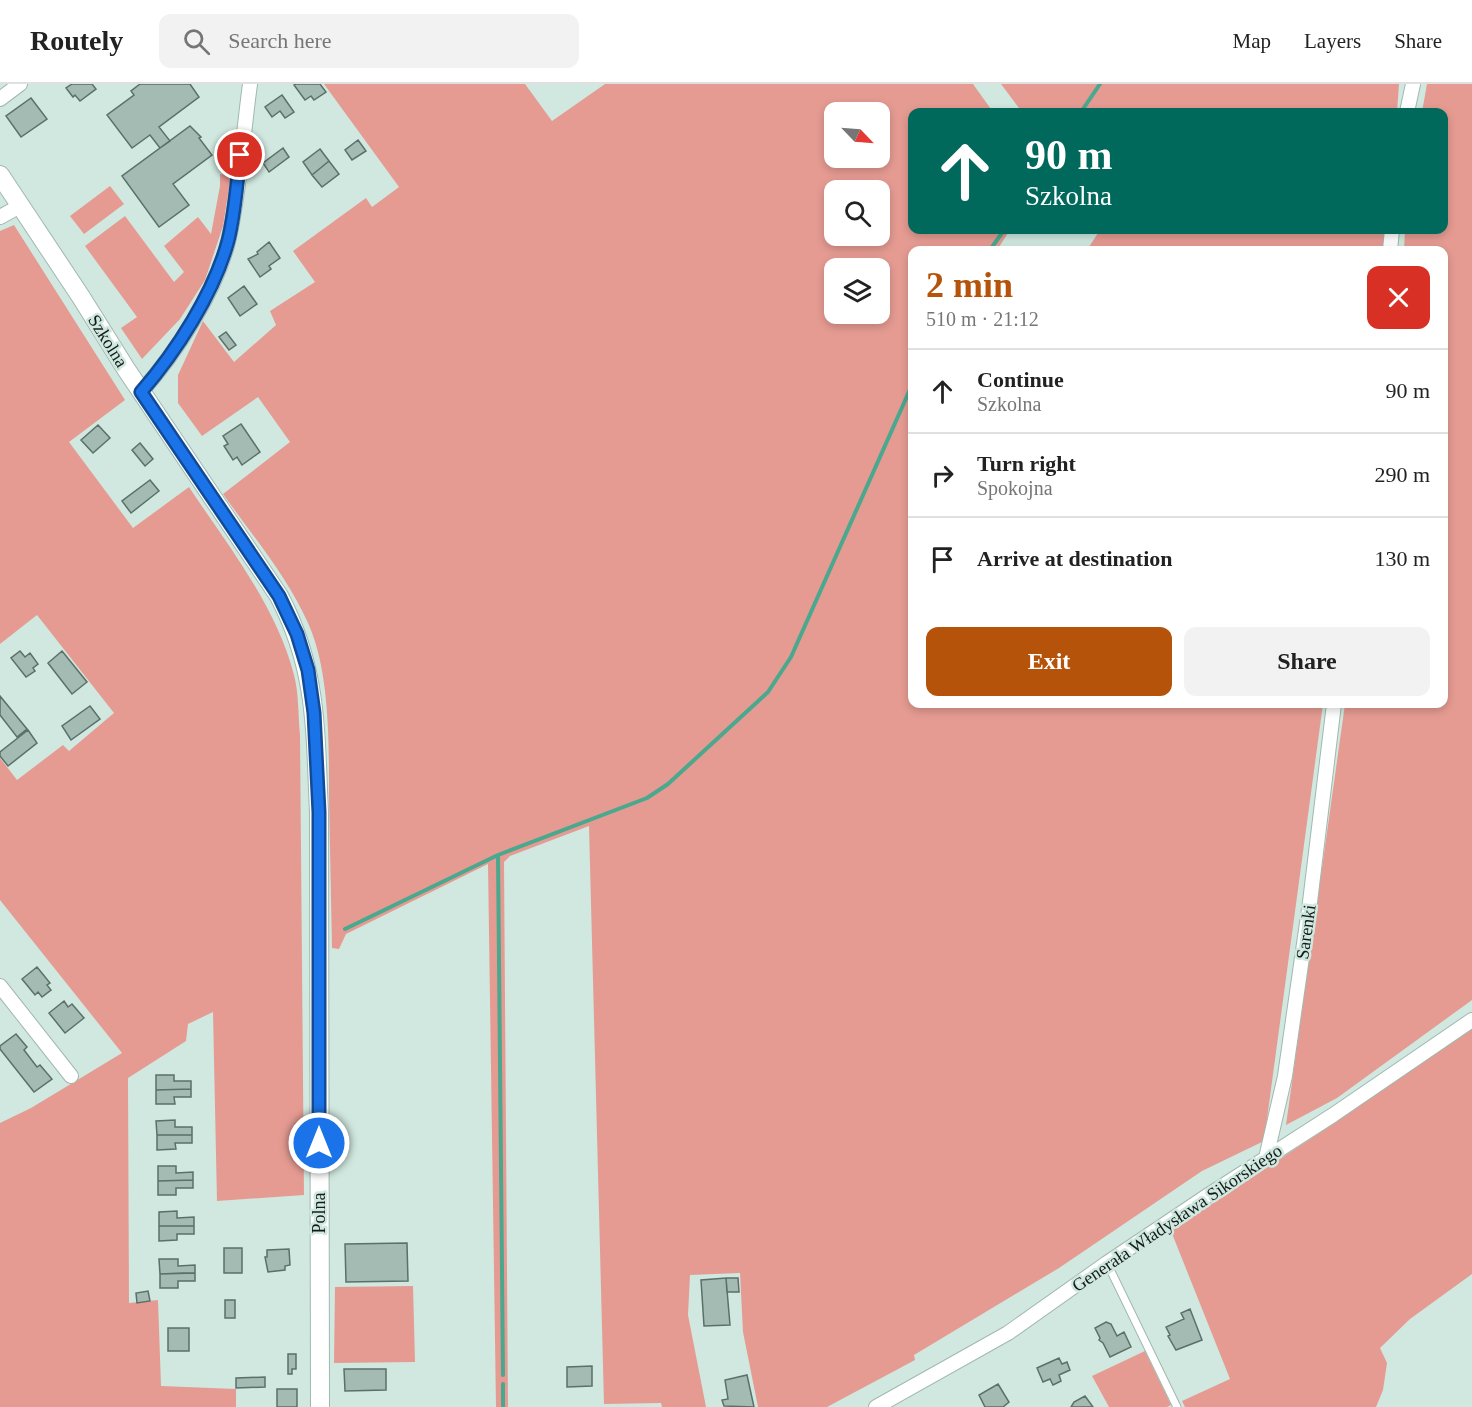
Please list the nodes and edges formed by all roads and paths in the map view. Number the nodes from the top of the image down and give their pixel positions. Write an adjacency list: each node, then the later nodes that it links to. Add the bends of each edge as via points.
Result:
1 (20, 84): 4 (street)
2 (250, 84): 9 (street, via 224,254 179,343)
3 (1413, 84): 5 (street)
4 (0, 99)
5 (1408, 108)
6 (0, 176): 7 (street, Szkolna)
7 (20, 206): 8 (street); 9 (street, Szkolna)
8 (0, 217)
9 (141, 392): 11 (street, Szkolna, via 279,596 303,650 314,713)
10 (1334, 708): 15 (street, Sarenki, via 1285,1076)
11 (319, 948): 17 (street, Polna)
12 (0, 986): 14 (street)
13 (1472, 1020): 15 (street, Generała Władysława Sikorskiego)
14 (71, 1076)
15 (1266, 1158): 16 (street, Generała Władysława Sikorskiego)
16 (1107, 1263): 18 (street, Generała Władysława Sikorskiego, via 1008,1334); 19 (lane)
17 (320, 1407)
18 (876, 1407)
19 (1177, 1407)

